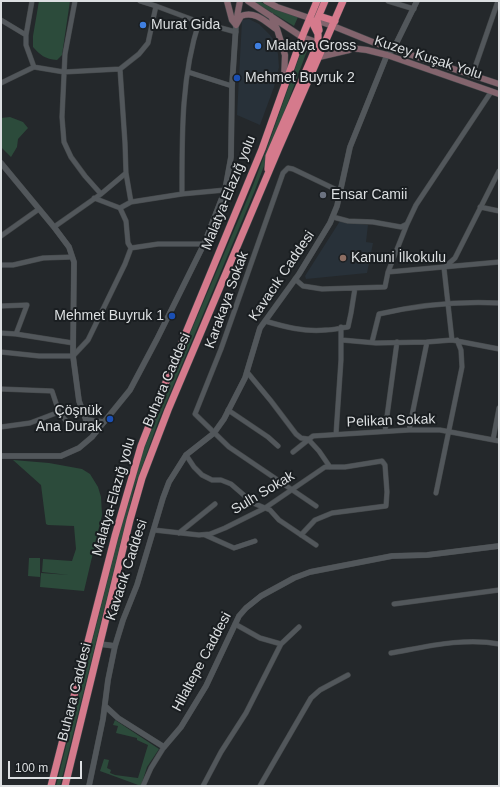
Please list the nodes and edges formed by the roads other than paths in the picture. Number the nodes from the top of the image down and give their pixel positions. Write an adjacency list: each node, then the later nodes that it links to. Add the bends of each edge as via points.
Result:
1 (32, 1): 23 (street)
2 (75, 1): 32 (street, via 66,45)
3 (140, 1): 14 (street)
4 (227, 1): 21 (main road)
5 (240, 1): 21 (main road)
6 (248, 1): 16 (main road)
7 (266, 1): 17 (main road)
8 (317, 1): 17 (highway, Malatya-Elazığ yolu)
9 (325, 1): 17 (highway)
10 (343, 1): 20 (highway, Buhara Caddesi)
11 (388, 1): 15 (street)
12 (417, 1): 15 (street)
13 (498, 1): 34 (street)
14 (156, 6): 19 (street); 31 (street, via 148,43)
15 (414, 9): 27 (street)
16 (271, 16): 22 (main road); 24 (main road)
17 (316, 18): 20 (highway); 24 (highway, Malatya-Elazığ yolu); 25 (highway)
18 (1, 20): 23 (street)
19 (199, 22): 21 (street); 33 (street)
20 (334, 23): 25 (highway, Buhara Caddesi); 27 (main road, Kuzey Kuşak Yolu)
21 (236, 29): 22 (main road, via 241,16 248,14 257,15); 37 (street)
22 (277, 29): 38 (main road, via 285,55)
23 (26, 35): 30 (street, via 26,45)
24 (301, 40): 25 (highway); 38 (highway, Malatya-Elazığ yolu)
25 (319, 46): 26 (main road, Kuzey Kuşak Yolu); 29 (highway, Buhara Caddesi); 44 (highway, via 269,156)
26 (358, 49): 28 (main road, Kuzey Kuşak Yolu); 29 (main road)
27 (393, 50): 28 (street, Kavacık Caddesi); 34 (main road, Kuzey Kuşak Yolu)
28 (387, 55): 39 (main road, Kuzey Kuşak Yolu); 46 (street, Kavacık Caddesi, via 350,147)
29 (319, 57): 44 (highway, Buhara Caddesi)
30 (34, 68): 32 (street); 35 (street)
31 (120, 69): 32 (street); 43 (street)
32 (64, 72): 47 (street, via 64,142 71,157)
33 (188, 72): 37 (street); 48 (street, via 183,118)
34 (472, 76): 36 (main road, Kuzey Kuşak Yolu)
35 (1, 83)
36 (499, 84)
37 (232, 86): 45 (street, via 231,157)
38 (284, 87): 129 (highway, Malatya-Elazığ yolu, via 262,148 141,446)
39 (492, 92): 40 (main road, Kuzey Kuşak Yolu); 56 (street, via 416,205)
40 (499, 94)
41 (1, 163): 53 (street)
42 (499, 171): 52 (street)
43 (126, 173): 47 (street); 50 (street)
44 (267, 177): 121 (highway, Buhara Caddesi, via 186,366 142,478)
45 (225, 190): 48 (street); 59 (street)
46 (339, 191): 55 (street, Kavacık Caddesi); 95 (street, Karakaya Sokak, via 293,169 288,168 283,173 221,349 195,414)
47 (101, 194): 49 (street)
48 (182, 194): 50 (street)
49 (94, 198): 51 (street); 57 (street)
50 (130, 202): 51 (street)
51 (120, 208): 60 (street, via 126,221 128,243)
52 (480, 208): 54 (street); 64 (street, via 455,258)
53 (39, 209): 57 (street); 58 (street)
54 (499, 211)
55 (333, 217): 56 (street, via 401,227); 66 (street, Kavacık Caddesi)
56 (407, 224): 65 (street)
57 (54, 227): 61 (street, via 69,247)
58 (1, 236)
59 (204, 244): 60 (street, via 158,244); 90 (street, via 130,390)
60 (131, 248): 83 (street, via 88,340)
61 (72, 257): 63 (street, via 43,258); 80 (street)
62 (499, 262): 64 (street)
63 (1, 265)
64 (444, 268): 65 (street); 69 (street)
65 (388, 272): 67 (street, via 385,287)
66 (295, 279): 67 (street, via 303,286 322,289); 71 (street, Kavacık Caddesi)
67 (355, 288): 72 (street, via 348,327)
68 (499, 303): 69 (street)
69 (448, 304): 76 (street); 77 (street, via 405,308 379,314)
70 (1, 306): 74 (street, via 27,305)
71 (265, 321): 72 (street, via 307,330); 84 (street, Kavacık Caddesi)
72 (341, 328): 75 (street)
73 (1, 332): 74 (street)
74 (16, 334): 80 (street)
75 (342, 340): 77 (street); 96 (street)
76 (454, 340): 79 (street); 81 (street); 94 (street, via 461,350 462,367)
77 (372, 342): 78 (street)
78 (397, 342): 79 (street); 93 (street)
79 (427, 342): 92 (street)
80 (73, 343): 83 (street)
81 (499, 349)
82 (1, 352): 83 (street)
83 (73, 356): 89 (street, via 78,401)
84 (247, 372): 87 (street, Kavacık Caddesi); 97 (street, via 296,434 300,438)
85 (1, 389): 88 (street, via 52,391)
86 (499, 408): 98 (street)
87 (228, 410): 95 (street, Kavacık Caddesi); 100 (street)
88 (59, 412): 89 (street, via 66,422 75,426 84,425); 91 (street, via 30,423)
89 (86, 420): 90 (street)
90 (104, 422): 103 (street, via 79,448 61,456)
91 (1, 427)
92 (409, 430): 93 (street, Pelikan Sokak); 94 (street, Pelikan Sokak)
93 (385, 431): 96 (street, Pelikan Sokak)
94 (449, 432): 98 (street, Pelikan Sokak); 106 (street)
95 (214, 433): 102 (street, Kavacık Caddesi); 105 (street, via 229,447)
96 (336, 434): 97 (street, Pelikan Sokak, via 313,436)
97 (308, 439): 101 (street); 104 (street)
98 (493, 440): 99 (street, Pelikan Sokak)
99 (499, 441)
100 (278, 446)
101 (293, 452)
102 (186, 455): 109 (street, via 202,475 231,484 253,503); 110 (street, Kavacık Caddesi, via 169,482)
103 (1, 456)
104 (330, 467): 105 (street, Sulh Sokak, via 325,467); 113 (street, Sulh Sokak, via 382,461 385,465 386,506 332,513 315,520)
105 (292, 490): 108 (street); 109 (street, Sulh Sokak)
106 (436, 493)
107 (215, 504): 111 (street)
108 (316, 506)
109 (265, 508): 112 (street, Sulh Sokak, via 226,528); 113 (street)
110 (154, 530): 111 (street, Sulh Sokak); 124 (street, Kavacık Caddesi, via 134,596)
111 (179, 533): 112 (street, Sulh Sokak)
112 (205, 535): 114 (street, via 234,548)
113 (301, 535): 115 (street)
114 (255, 541)
115 (316, 546)
116 (499, 546): 119 (street, Hilaltepe Caddesi, via 427,555 392,556 302,574 246,608)
117 (499, 590): 118 (street)
118 (394, 604)
119 (235, 624): 122 (street, via 260,638); 128 (street, Hilaltepe Caddesi, via 206,686 181,727)
120 (299, 627): 122 (street)
121 (100, 644): 124 (street); 130 (highway, Buhara Caddesi)
122 (280, 644): 133 (street, via 246,713)
123 (499, 644): 125 (street, via 469,641)
124 (115, 646): 127 (street, Kavacık Caddesi)
125 (391, 653)
126 (348, 675): 134 (street, via 320,690 311,698)
127 (105, 706): 128 (street, via 118,718); 131 (street, Kavacık Caddesi)
128 (164, 747): 132 (street)
129 (50, 786)
130 (65, 786)
131 (88, 786)
132 (143, 786)
133 (203, 786)
134 (260, 786)

